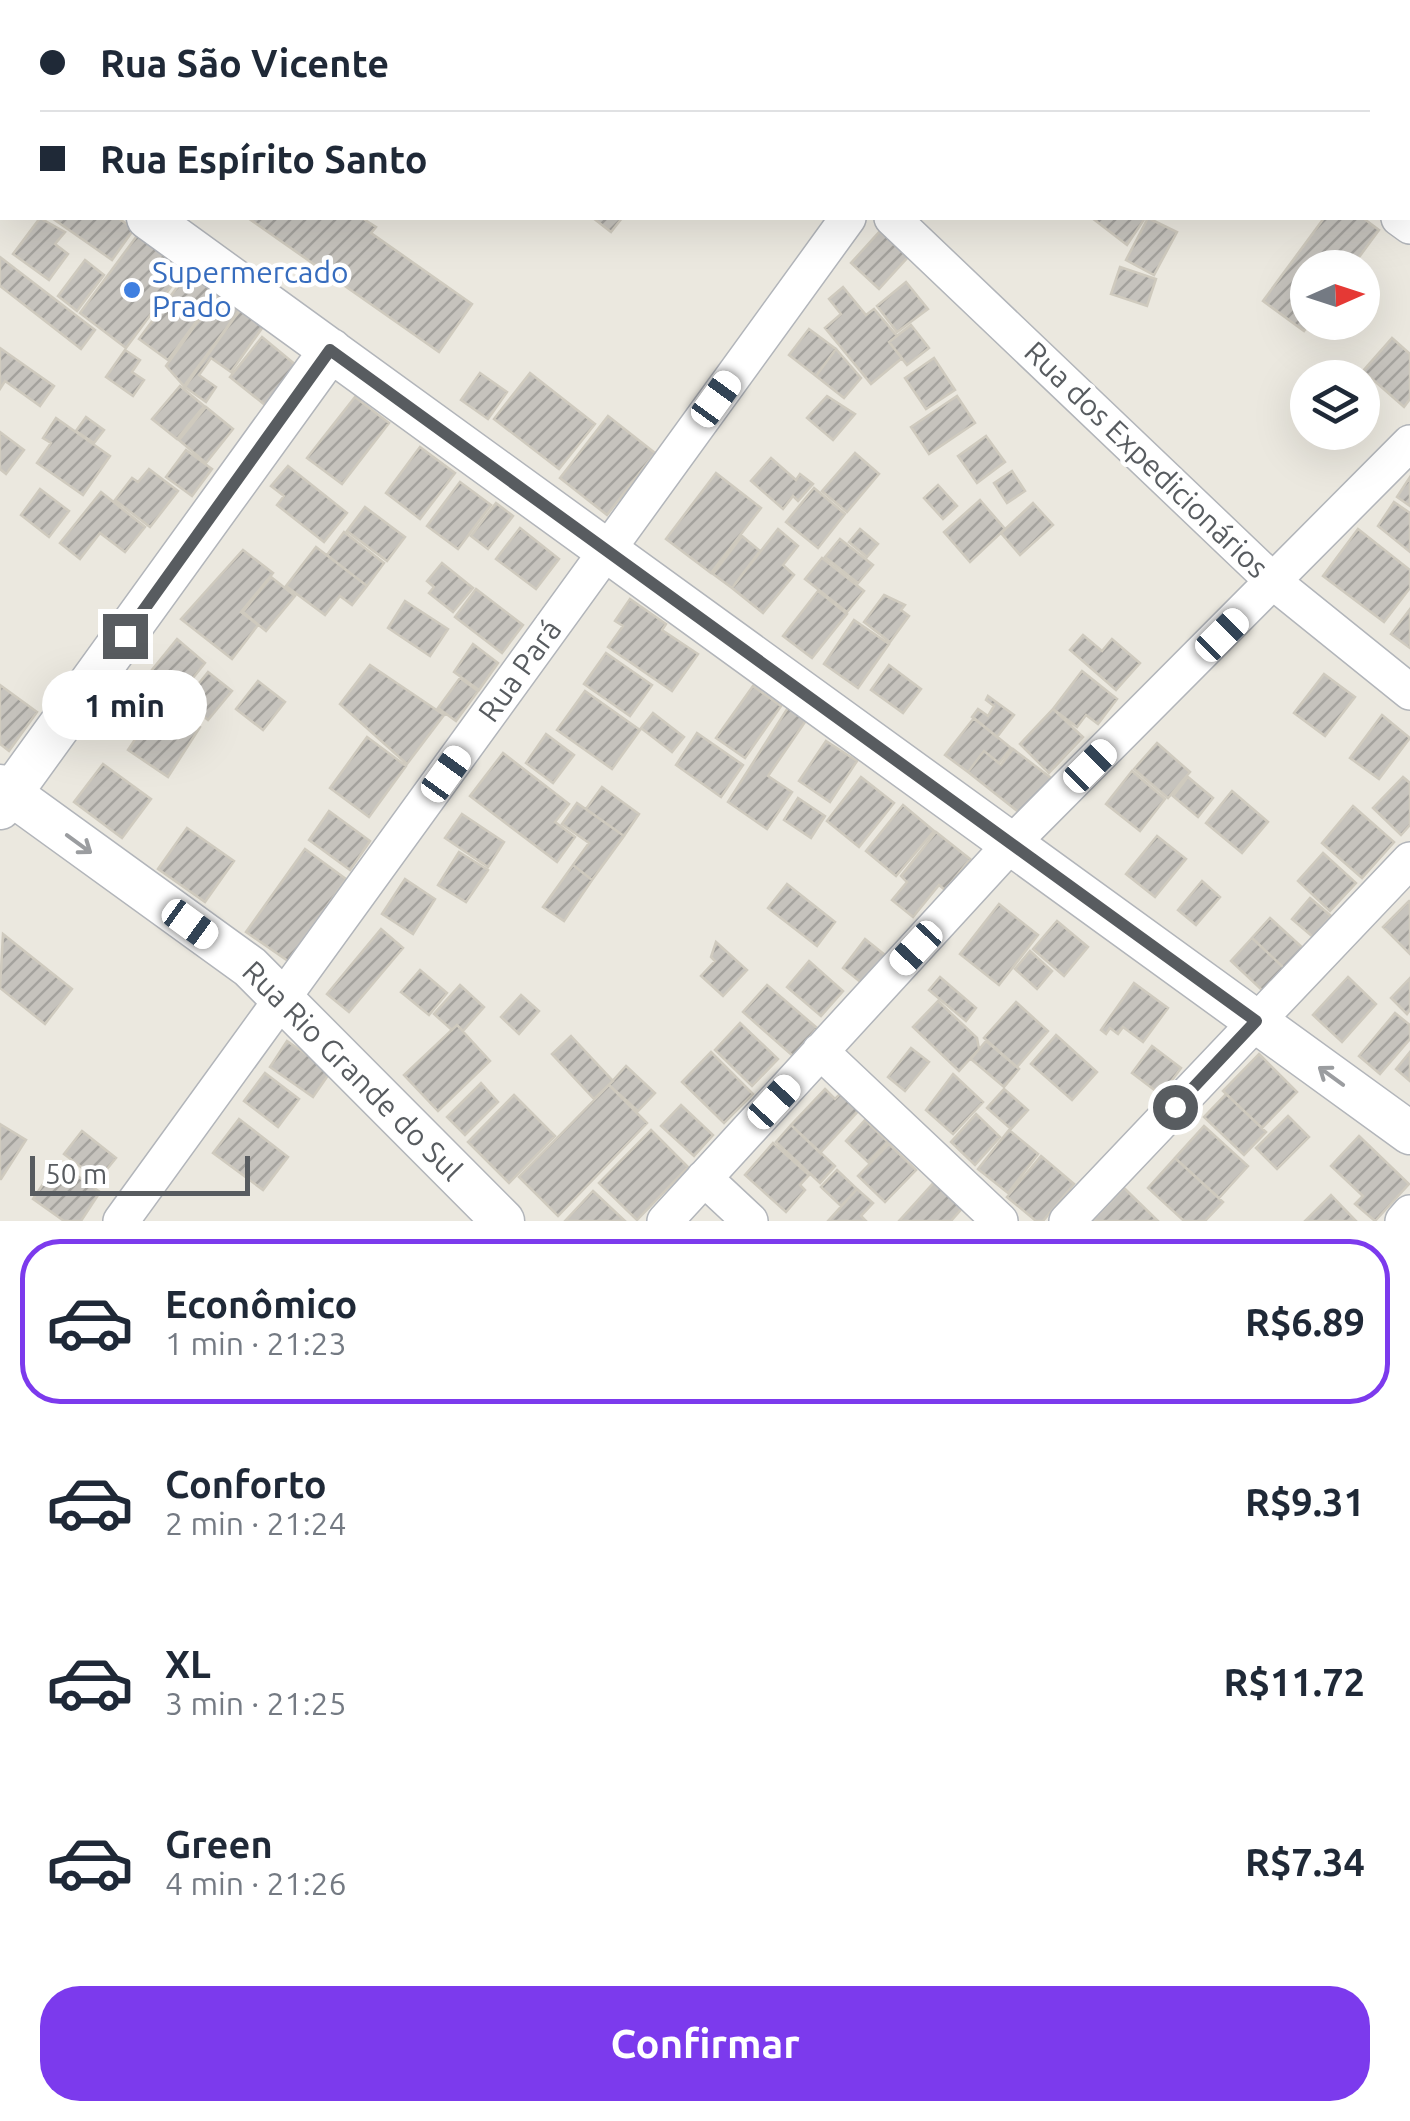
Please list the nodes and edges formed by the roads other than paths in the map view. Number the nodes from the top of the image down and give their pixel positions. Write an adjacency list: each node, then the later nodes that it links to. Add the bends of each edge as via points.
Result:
1 (151, 220): 4 (street)
2 (847, 220): 6 (street, Rua Pará)
3 (894, 220): 7 (street, Rua dos Expedicionários)
4 (330, 350): 6 (street); 9 (street)
5 (1410, 443): 7 (street)
6 (606, 550): 10 (street); 12 (street, Rua Pará)
7 (1274, 582): 8 (street, Rua dos Expedicionários); 10 (street)
8 (1410, 692)
9 (3, 796): 12 (street, Rua Rio Grande do Sul, one-way to 12)
10 (1012, 844): 13 (street); 14 (street)
11 (1410, 860): 13 (street)
12 (284, 997): 18 (street, Rua Pará); 19 (street, Rua Rio Grande do Sul)
13 (1256, 1021): 15 (street, one-way to 13); 23 (street)
14 (820, 1051): 16 (street); 22 (street)
15 (1410, 1133)
16 (704, 1178): 20 (street); 21 (street)
17 (1410, 1214): 24 (street)
18 (121, 1221)
19 (503, 1221)
20 (665, 1221)
21 (750, 1221)
22 (1000, 1221)
23 (1067, 1221)
24 (1403, 1221)

